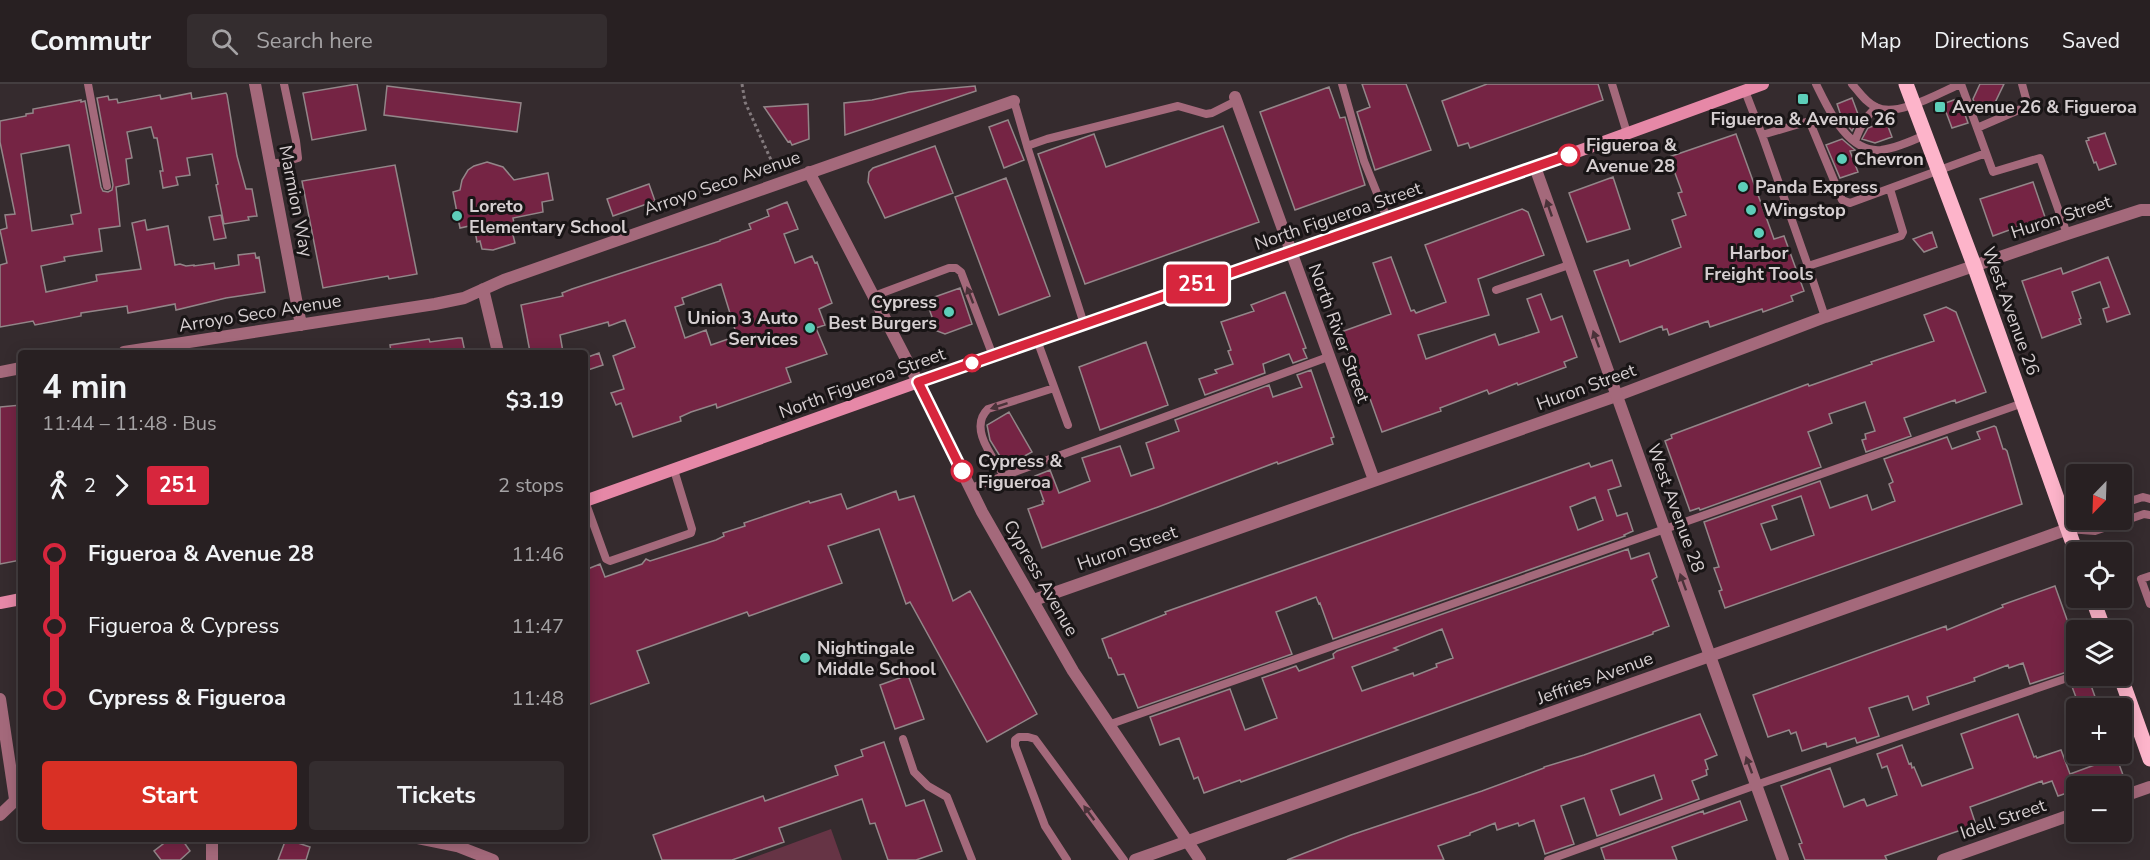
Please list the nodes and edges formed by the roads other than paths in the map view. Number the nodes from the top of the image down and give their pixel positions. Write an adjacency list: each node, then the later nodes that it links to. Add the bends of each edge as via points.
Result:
1 (88, 84): 28 (lane)
2 (255, 84): 24 (street, Marmion Way)
3 (284, 84): 24 (lane, via 298,158)
4 (1342, 84): 31 (lane)
5 (1612, 84): 18 (lane)
6 (1763, 84): 12 (main road, North Figueroa Street)
7 (1816, 84): 21 (lane, via 1841,130)
8 (1852, 84): 16 (lane)
9 (1906, 84): 15 (main road, West Avenue 26)
10 (1960, 84): 15 (lane); 17 (lane)
11 (2022, 84): 17 (lane, via 2028,106)
12 (1745, 90): 18 (main road, North Figueroa Street); 19 (lane)
13 (1235, 99): 22 (lane, via 1206,114 1178,106); 33 (street, North River Street)
14 (1014, 101): 22 (lane); 27 (street, Arroyo Seco Avenue)
15 (1914, 104): 16 (lane, via 1892,110); 20 (main road, West Avenue 26)
16 (1876, 107): 21 (lane, via 1866,117)
17 (1977, 128): 23 (lane)
18 (1628, 133): 25 (main road, North Figueroa Street)
19 (1762, 135): 29 (lane, via 1806,122 1842,200 1850,203); 36 (lane)
20 (1925, 135): 21 (lane, via 1879,150); 26 (main road, West Avenue 26)
21 (1856, 141)
22 (1027, 146): 41 (lane)
23 (1986, 153): 26 (lane); 32 (lane, via 1993,172 2040,158)
24 (270, 164): 42 (street, Marmion Way)
25 (1535, 167): 31 (main road, North Figueroa Street); 34 (street, West Avenue 28, one-way to 25)
26 (1939, 171): 29 (lane); 35 (main road, West Avenue 26)
27 (809, 172): 37 (street, Arroyo Seco Avenue); 39 (street, Cypress Avenue)
28 (107, 186)
29 (1890, 189): 36 (lane, via 1901,236)
30 (2150, 210): 32 (street, Huron Street)
31 (1387, 218): 33 (main road, North Figueroa Street)
32 (2067, 234): 35 (street, Huron Street)
33 (1291, 252): 41 (main road, North Figueroa Street); 47 (street, North River Street)
34 (1569, 265): 38 (lane); 52 (street, West Avenue 28, one-way to 34)
35 (1974, 265): 40 (street, Huron Street); 53 (main road, West Avenue 26)
36 (1808, 266): 40 (lane)
37 (483, 289): 42 (street, Arroyo Seco Avenue, via 435,304); 45 (street)
38 (1496, 290)
39 (874, 296): 46 (lane, one-way to 39, via 961,272 956,268); 50 (street, Cypress Avenue)
40 (1825, 317): 52 (street, Huron Street)
41 (1084, 324): 43 (main road, North Figueroa Street)
42 (301, 325): 44 (street, Arroyo Seco Avenue)
43 (1037, 340): 46 (main road, North Figueroa Street); 51 (lane)
44 (137, 350)
45 (498, 350)
46 (993, 356): 50 (main road, North Figueroa Street)
47 (1328, 357): 56 (lane); 57 (street, North River Street)
48 (18, 369): 49 (street)
49 (0, 372)
50 (918, 382): 55 (main road, North Figueroa Street); 58 (street, Cypress Avenue)
51 (1054, 388): 54 (lane); 56 (lane, one-way to 56, via 988,409 982,415 980,432)
52 (1616, 396): 57 (street, Huron Street); 66 (street, West Avenue 28)
53 (2023, 403): 65 (main road, West Avenue 26); 66 (lane)
54 (1068, 425)
55 (674, 470): 60 (main road, North Figueroa Street); 62 (lane, via 691,533 610,561 606,560)
56 (1004, 476): 58 (lane)
57 (1374, 480): 72 (street, Huron Street)
58 (971, 488): 72 (street, Cypress Avenue)
59 (2150, 499): 61 (lane)
60 (588, 500)
61 (2132, 501)
62 (588, 509)
63 (2150, 515): 64 (lane)
64 (2132, 518)
65 (2066, 524)
66 (1664, 529): 75 (street, West Avenue 28, one-way to 66); 79 (lane)
67 (2068, 530): 68 (lane); 69 (main road, West Avenue 26); 75 (street, Jeffries Avenue)
68 (2098, 530)
69 (2072, 542)
70 (2146, 577): 74 (lane)
71 (18, 600): 73 (main road)
72 (1034, 600): 79 (street, Cypress Avenue)
73 (0, 603)
74 (2150, 604)
75 (1710, 656): 83 (street, West Avenue 28, one-way to 75); 89 (street, Jeffries Avenue)
76 (2066, 678): 83 (lane)
77 (2124, 686): 82 (main road)
78 (0, 699): 80 (street)
79 (1108, 725): 89 (street, Cypress Avenue)
80 (2, 731): 86 (street)
81 (903, 739): 94 (lane, via 914,772 947,797)
82 (2150, 759)
83 (1756, 785): 99 (lane); 100 (street, West Avenue 28)
84 (2150, 787): 85 (street)
85 (2132, 793)
86 (18, 797): 87 (street)
87 (0, 815)
88 (2066, 817): 101 (street, Idell Street)
89 (1187, 841): 97 (street, Jeffries Avenue); 98 (street, Cypress Avenue)
90 (212, 842): 92 (street)
91 (438, 842): 93 (street)
92 (212, 860)
93 (493, 860)
94 (972, 860)
95 (1067, 860): 96 (lane, one-way to 95, via 1035,739 1019,737 1015,746 1045,826)
96 (1124, 860)
97 (1135, 860)
98 (1200, 860)
99 (1548, 860)
100 (1783, 860)
101 (1943, 860)

